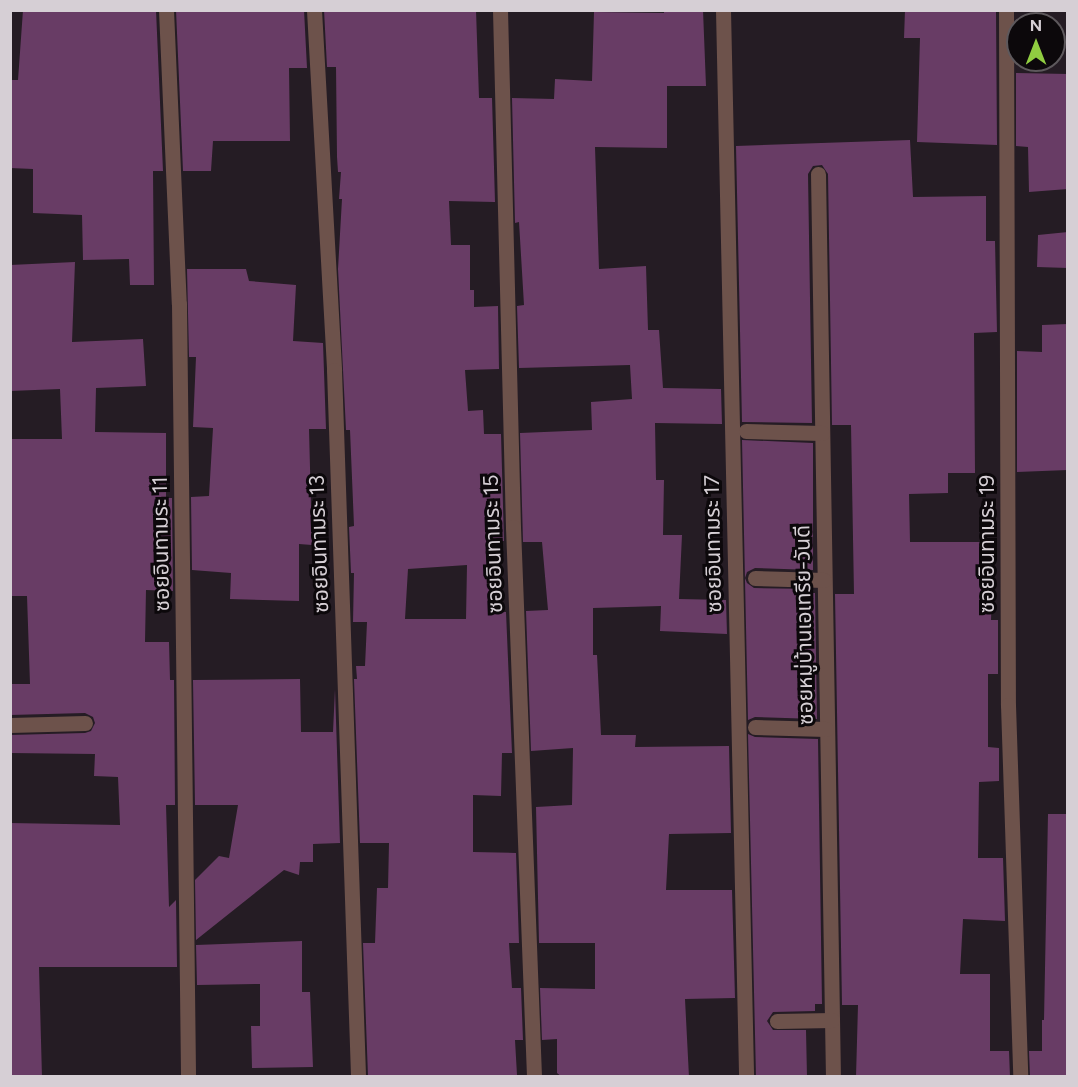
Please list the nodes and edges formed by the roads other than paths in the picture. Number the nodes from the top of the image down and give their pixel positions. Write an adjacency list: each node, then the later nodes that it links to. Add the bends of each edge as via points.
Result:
1 (166, 10): 17 (street, ซอยอินทามระ 11, via 179,304)
2 (314, 10): 18 (street, ซอยอินทามระ 13, via 334,370)
3 (500, 10): 19 (street, ซอยอินทามระ 15, via 513,527)
4 (723, 10): 20 (street, ซอยอินทามระ 17)
5 (1006, 10): 22 (street, ซอยอินทามระ 19, via 1008,705)
6 (818, 174): 8 (street, ซอยหมู่บ้านเอเทรีย-วันดี)
7 (746, 431): 8 (street)
8 (822, 433): 10 (street, ซอยหมู่บ้านเอเทรีย-วันดี)
9 (755, 578): 10 (street)
10 (824, 580): 14 (street, ซอยหมู่บ้านเอเทรีย-วันดี)
11 (85, 723): 12 (street)
12 (10, 725)
13 (755, 727): 14 (street)
14 (826, 729): 15 (street, ซอยหมู่บ้านเอเทรีย-วันดี)
15 (832, 1020): 16 (street); 21 (street, ซอยหมู่บ้านเอเทรีย-วันดี)
16 (777, 1021)
17 (188, 1077)
18 (358, 1077)
19 (534, 1077)
20 (746, 1077)
21 (833, 1077)
22 (1020, 1077)

